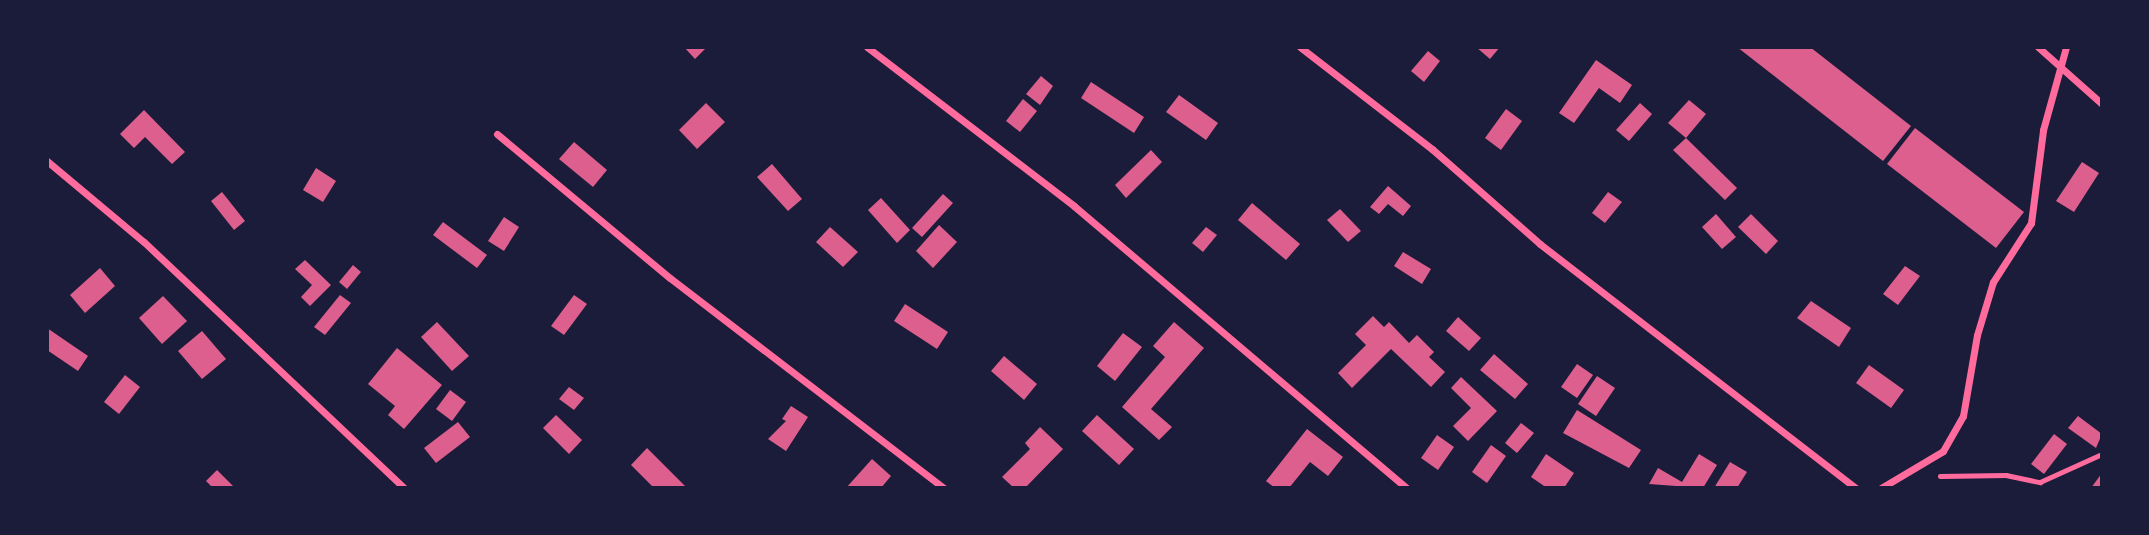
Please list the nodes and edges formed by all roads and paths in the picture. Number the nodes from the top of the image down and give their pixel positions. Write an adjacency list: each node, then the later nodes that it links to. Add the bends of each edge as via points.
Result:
1 (867, 47): 13 (street, via 1074,206)
2 (1300, 47): 14 (street, via 1433,149 1540,244)
3 (2038, 47): 5 (street)
4 (2066, 47): 5 (street)
5 (2059, 68): 6 (street); 10 (street, via 2043,130 2031,223 1993,282 1977,335 1964,416 1943,450)
6 (2102, 104)
7 (497, 134): 12 (street, via 670,278)
8 (47, 161): 11 (street, via 144,242)
9 (2102, 454): 10 (path, via 2040,482 2006,475 1944,477)
10 (1919, 468): 15 (street)
11 (404, 488)
12 (944, 488)
13 (1406, 488)
14 (1856, 488)
15 (1881, 488)

